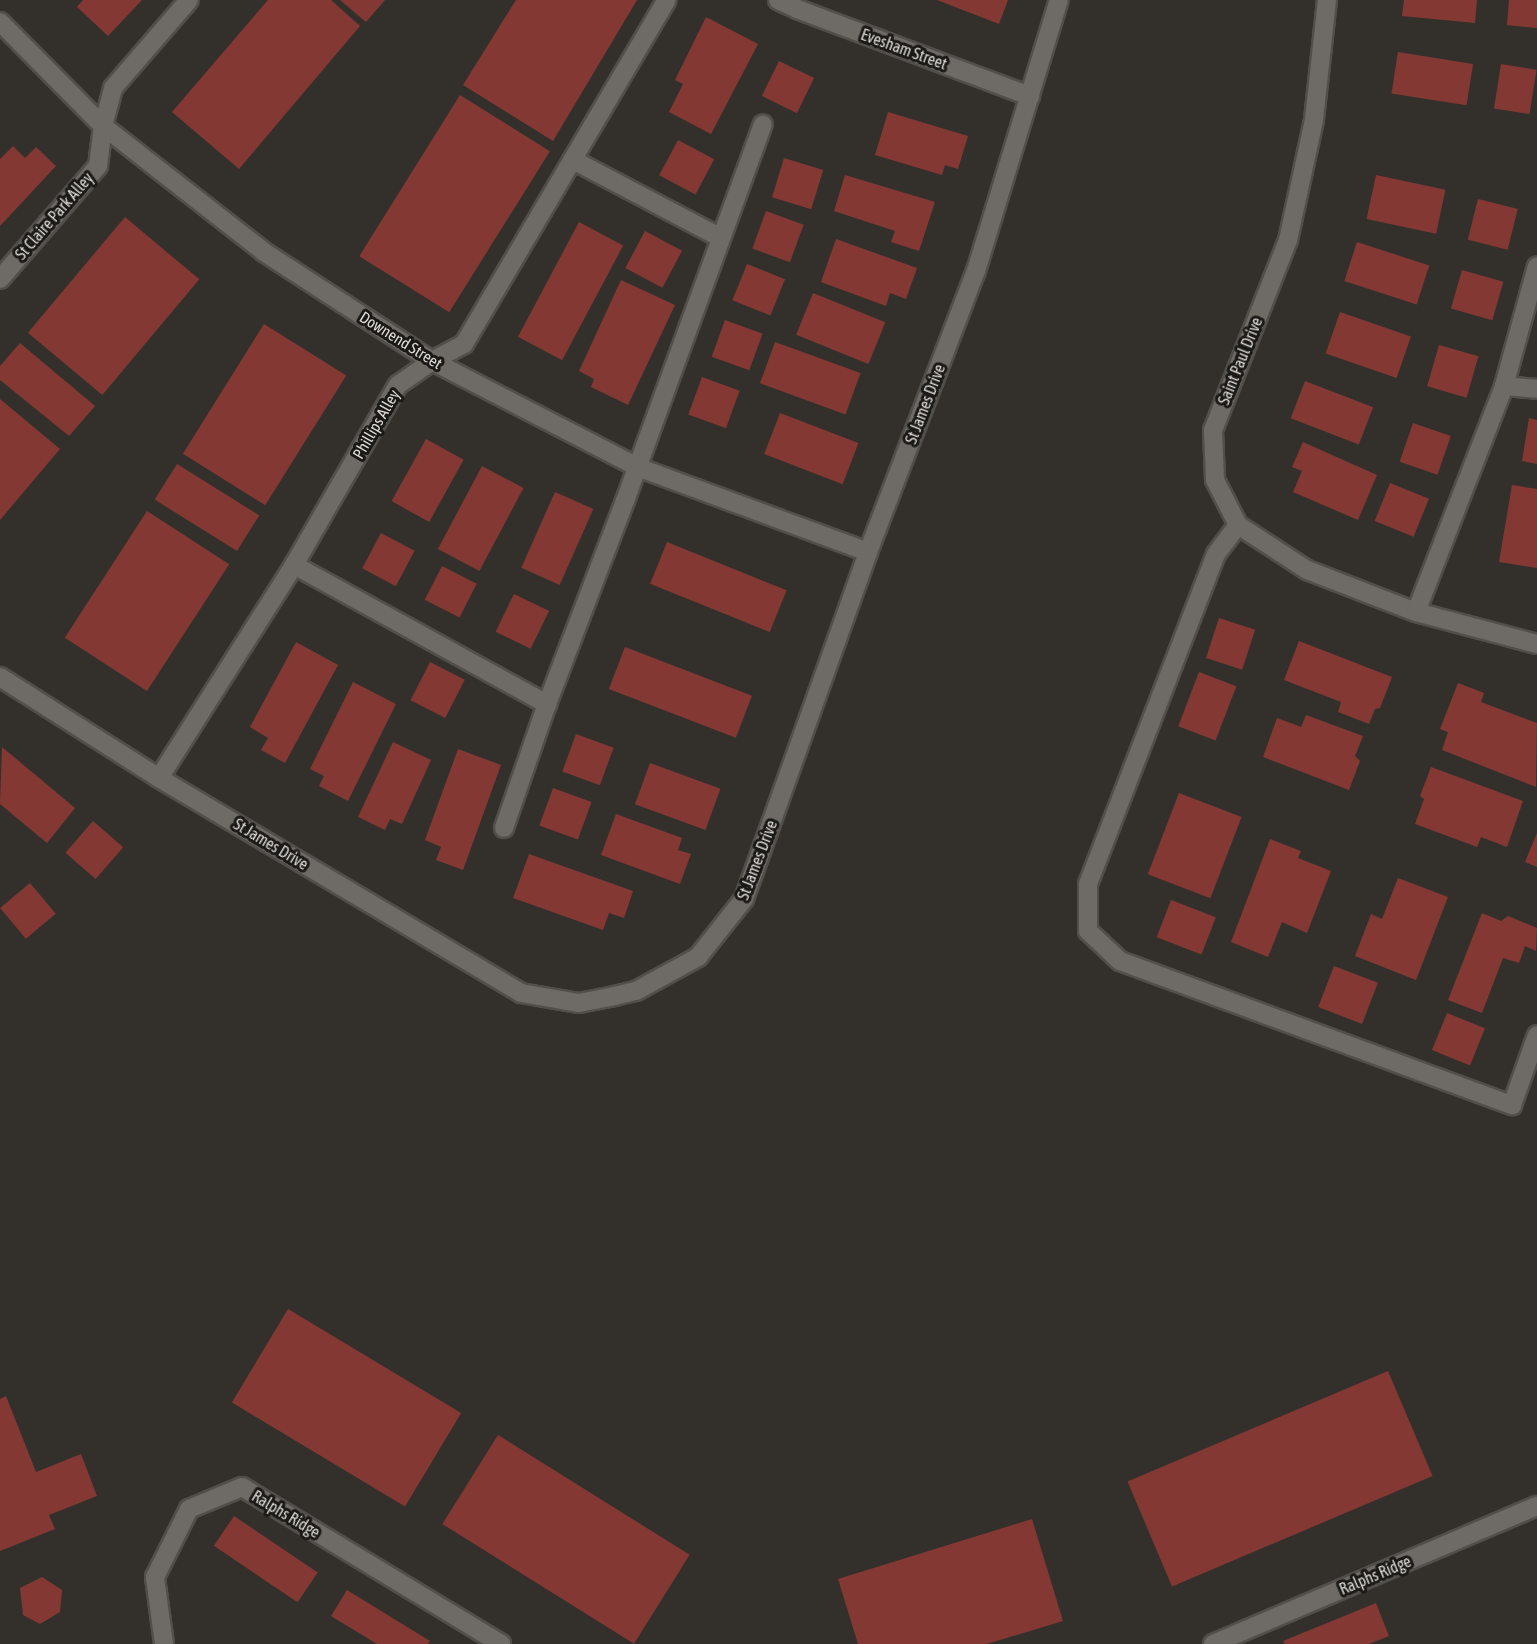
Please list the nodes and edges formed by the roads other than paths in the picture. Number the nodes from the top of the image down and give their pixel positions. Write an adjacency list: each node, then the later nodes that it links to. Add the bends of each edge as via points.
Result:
1 (189, 0): 10 (street, St Claire Park Alley, via 112,88)
2 (667, 0): 11 (street, Phillips Alley)
3 (778, 0): 6 (street, Evesham Street)
4 (1059, 0): 8 (street, St James Drive)
5 (1327, 0): 19 (street, Saint Paul Drive, via 1314,120 1288,240 1213,429 1215,480)
6 (798, 5): 8 (street, Evesham Street)
7 (0, 22): 10 (street, Downend Street)
8 (1030, 96): 20 (street, St James Drive, via 976,271)
9 (763, 124): 12 (street)
10 (103, 126): 14 (street, St Claire Park Alley, via 98,166); 15 (street, Downend Street, via 264,252)
11 (573, 160): 12 (street); 15 (street, Phillips Alley, via 464,344)
12 (721, 238): 18 (street)
13 (1537, 266): 16 (street)
14 (0, 279)
15 (432, 362): 18 (street, Downend Street); 21 (street, Phillips Alley, via 398,385)
16 (1504, 386): 17 (street); 22 (street)
17 (1537, 389)
18 (638, 467): 20 (street, Downend Street); 25 (street)
19 (1238, 525): 22 (street, Saint Paul Drive, via 1307,570); 28 (street, via 1216,554 1088,884 1088,931 1120,962 1512,1105)
20 (868, 552): 26 (street, St James Drive, via 744,899 698,957 636,991 579,1003 521,993)
21 (294, 565): 25 (street); 26 (street, Phillips Alley)
22 (1416, 612): 23 (street, Saint Paul Drive)
23 (1537, 644)
24 (0, 677): 26 (street, St James Drive)
25 (547, 704): 27 (street)
26 (159, 778)
27 (504, 828)
28 (1537, 1035)
29 (1537, 1506): 32 (street, Ralphs Ridge)
30 (164, 1644): 31 (street, Ralphs Ridge, via 155,1577 189,1509 242,1488)
31 (501, 1644)
32 (1213, 1644)

